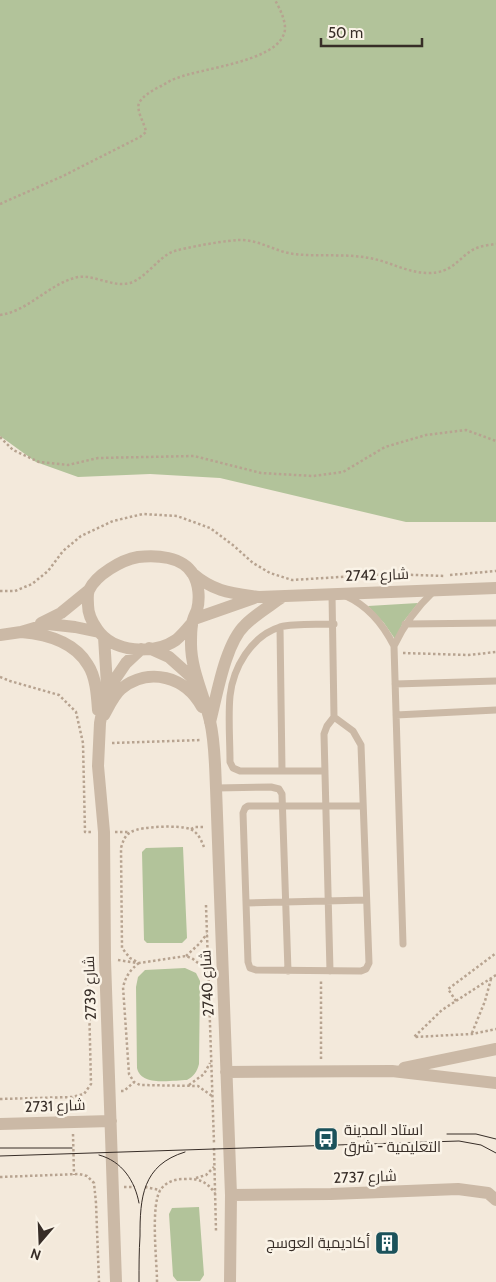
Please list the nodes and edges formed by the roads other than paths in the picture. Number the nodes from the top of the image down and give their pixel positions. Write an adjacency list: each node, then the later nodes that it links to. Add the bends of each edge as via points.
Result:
1 (192, 572): 4 (street, via 174,559 152,555 132,558 117,563); 6 (street, شارع 2742, via 204,583 227,593); 8 (street, via 199,595)
2 (496, 588): 3 (street, شارع 2742)
3 (436, 589): 5 (street, شارع 2742); 11 (lane)
4 (88, 591): 13 (street, via 61,613); 15 (street, via 88,610)
5 (336, 593): 7 (street, شارع 2742); 10 (lane); 17 (lane, via 359,603 376,618)
6 (259, 597): 7 (street, شارع 2742); 8 (street, شارع 2742)
7 (282, 597): 25 (street, via 244,625 224,664)
8 (193, 621): 16 (street, via 176,640); 19 (street, شارع 2740, via 192,656)
9 (496, 623): 11 (lane)
10 (334, 624): 12 (lane); 24 (lane)
11 (406, 624): 17 (lane)
12 (280, 627): 27 (lane); 27 (lane, via 252,645 236,675 230,695 230,762 240,771)
13 (21, 632): 14 (street); 15 (street, via 48,624); 26 (street, via 59,640 75,650 89,665)
14 (0, 635)
15 (102, 635): 16 (street, via 119,646); 21 (street, شارع 2739)
16 (145, 649): 19 (street, via 169,657); 21 (street, شارع 2739, via 126,663)
17 (394, 649): 20 (lane)
18 (496, 681): 20 (lane)
19 (199, 684): 25 (street, شارع 2740)
20 (395, 684): 23 (lane)
21 (106, 693): 26 (street, شارع 2739)
22 (496, 710): 23 (lane)
23 (396, 715): 37 (lane)
24 (334, 717): 28 (lane, via 324,734); 32 (lane, via 353,731 361,745)
25 (210, 722): 26 (street, via 190,689 173,679 154,675 136,680 120,690); 29 (street, شارع 2740)
26 (100, 724): 44 (street, شارع 2739, via 98,766 104,832)
27 (282, 771): 28 (lane)
28 (325, 771): 31 (lane)
29 (216, 788): 30 (lane, via 279,789); 42 (street, شارع 2740)
30 (283, 806): 31 (lane); 35 (lane); 36 (lane, via 245,808)
31 (325, 806): 32 (lane); 34 (lane)
32 (363, 806): 33 (lane)
33 (366, 900): 34 (lane); 39 (lane, via 366,969 361,972)
34 (327, 901): 35 (lane); 39 (lane)
35 (286, 902): 36 (lane); 38 (lane)
36 (246, 903): 38 (lane, via 250,968)
37 (403, 944)
38 (288, 971): 39 (lane)
39 (330, 971)
40 (496, 1049): 41 (street)
41 (392, 1071): 42 (street); 43 (street)
42 (226, 1072): 46 (street, شارع 2740)
43 (496, 1083)
44 (111, 1121): 45 (street, شارع 2731); 48 (street, شارع 2739)
45 (0, 1124)
46 (231, 1195): 47 (street, شارع 2737, via 458,1189 488,1193); 49 (street, شارع 2740)
47 (496, 1200)
48 (116, 1282)
49 (230, 1282)

